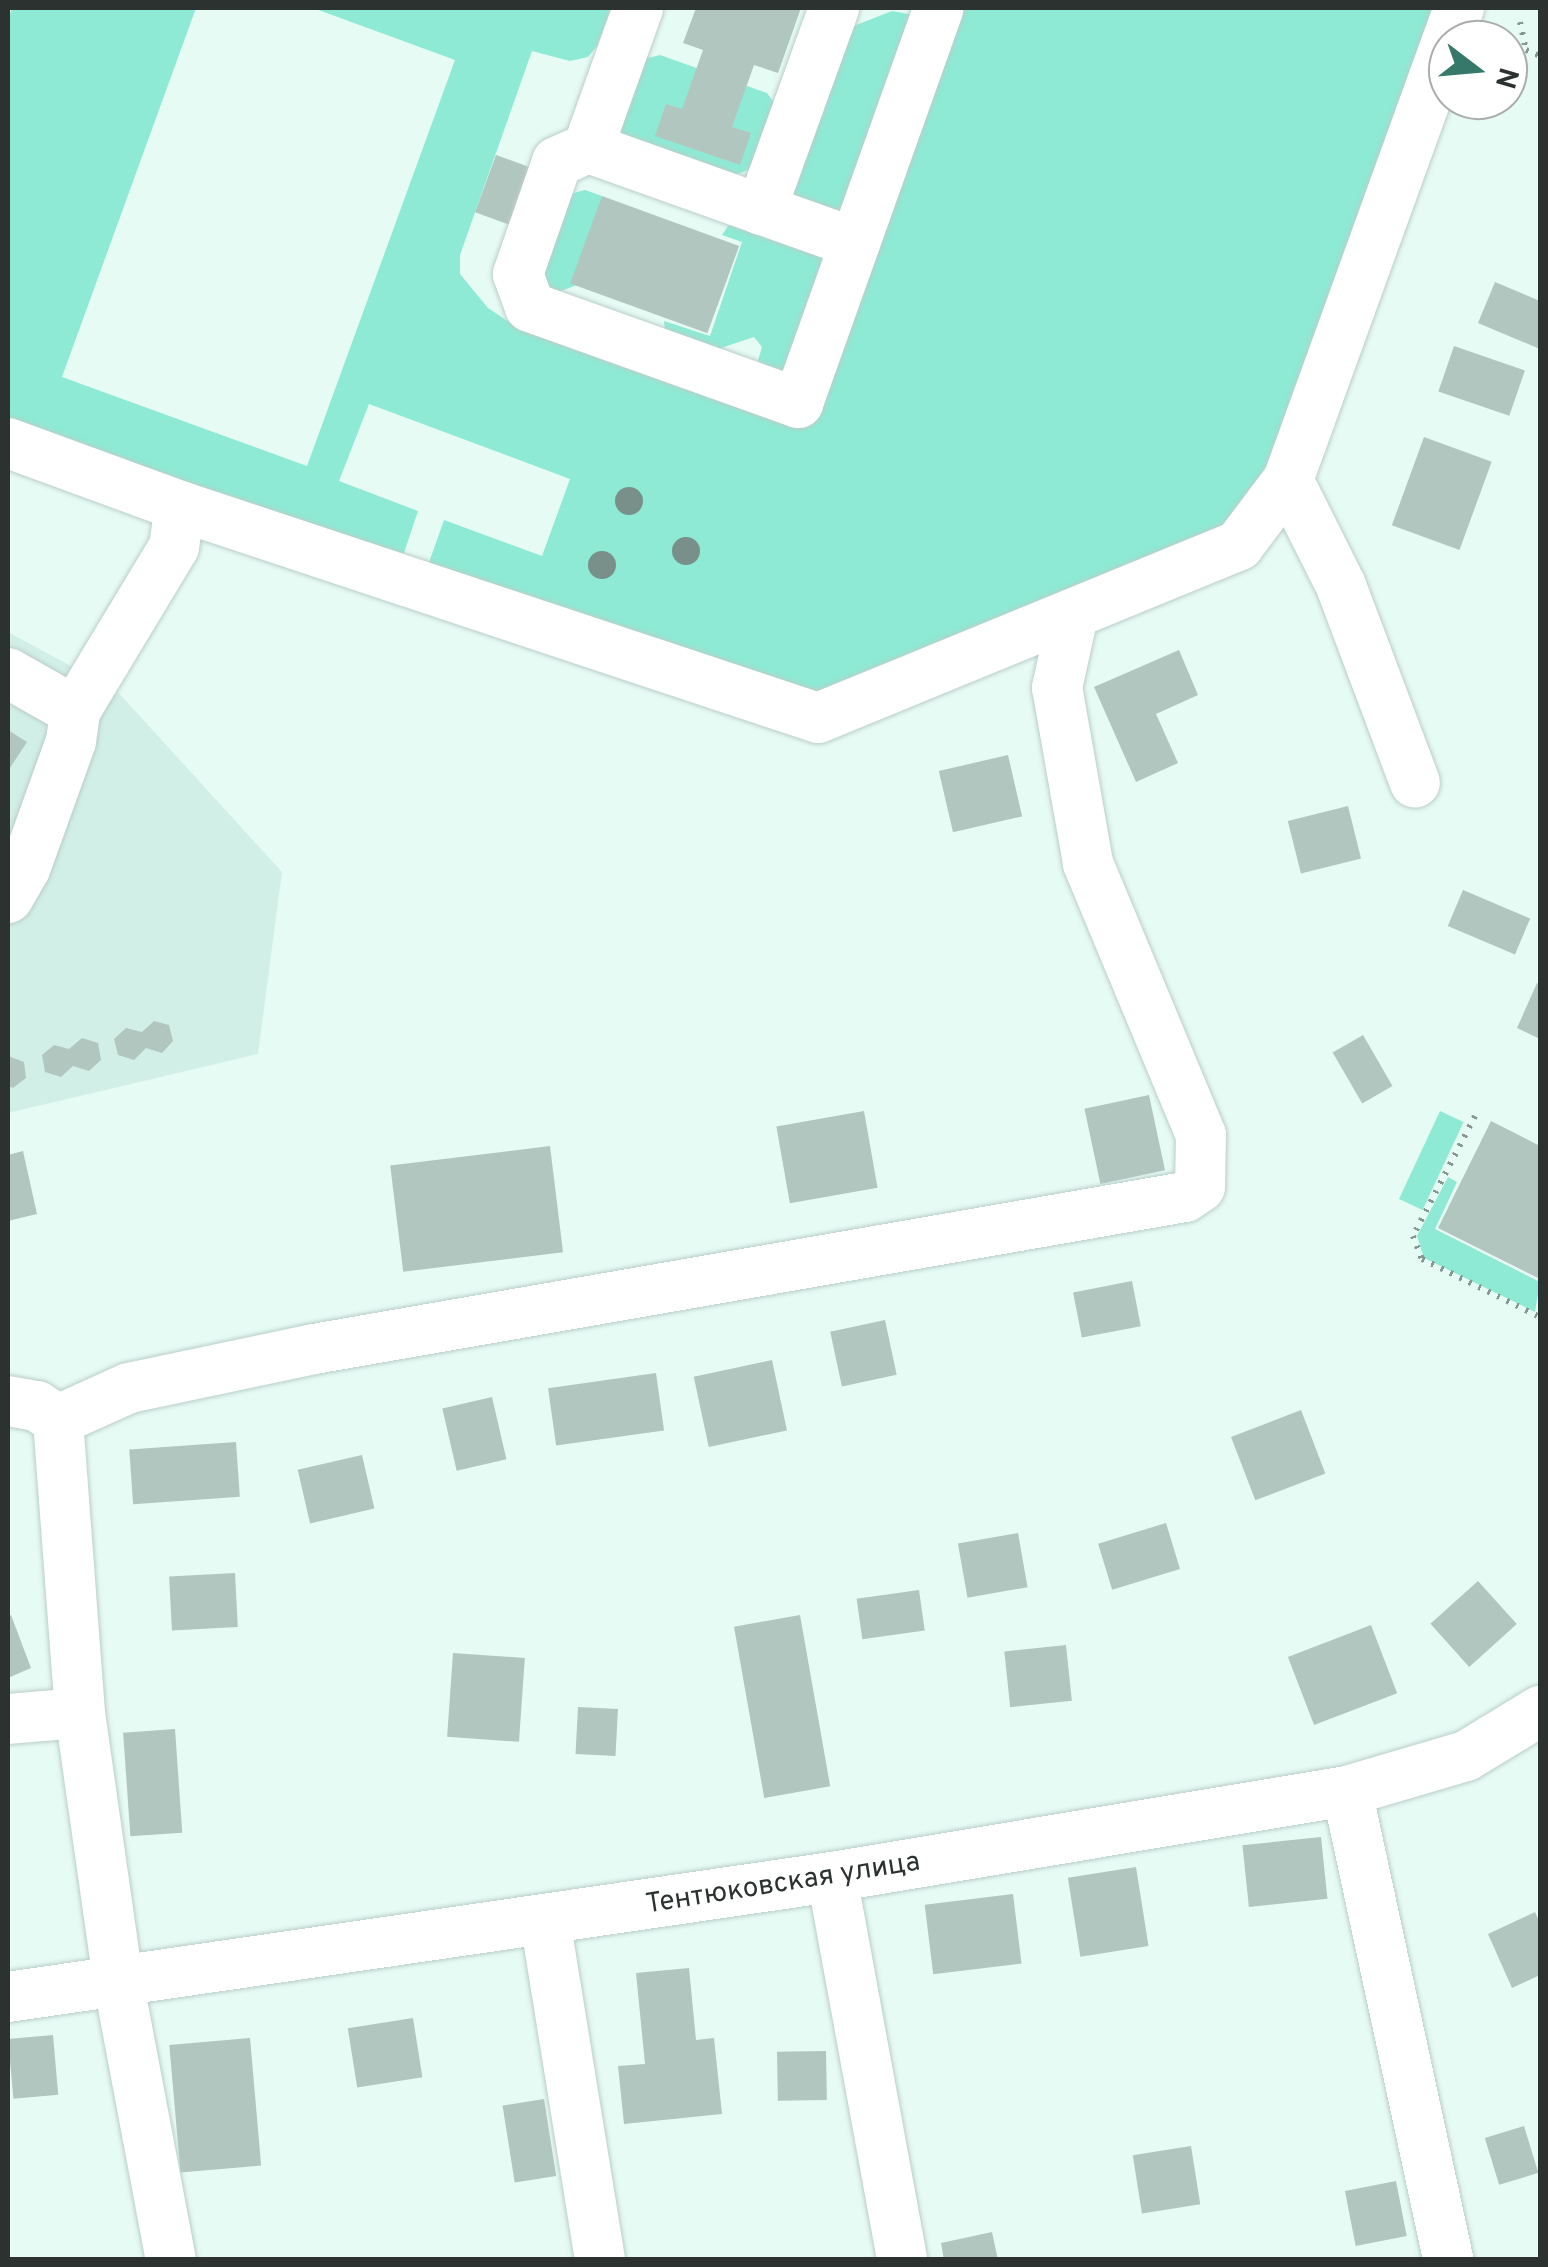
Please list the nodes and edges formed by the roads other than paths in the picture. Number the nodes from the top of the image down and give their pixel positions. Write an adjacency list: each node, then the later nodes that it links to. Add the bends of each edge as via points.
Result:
1 (638, 8): 5 (street)
2 (834, 8): 6 (street)
3 (1459, 8): 9 (street)
4 (935, 9): 7 (street)
5 (588, 148): 6 (street); 7 (street, via 557,162 518,274 530,307 798,403)
6 (762, 210): 7 (street)
7 (854, 243)
8 (8, 443): 10 (street)
9 (1288, 480): 11 (street, via 1239,545); 14 (street, via 1341,586)
10 (180, 506): 11 (street, via 818,718); 13 (street, via 174,547)
11 (1073, 615): 17 (street, via 1058,688 1088,862 1202,1135 1200,1187 1186,1198 296,1353 130,1388)
12 (8, 673): 13 (street)
13 (76, 711): 15 (street, via 52,796)
14 (1415, 783)
15 (8, 898)
16 (8, 1401): 17 (street, via 37,1406)
17 (58, 1420): 19 (street)
18 (1540, 1711): 21 (street, Тентюковская улица, via 1466,1756)
19 (80, 1713): 20 (street); 24 (street)
20 (8, 1719)
21 (1347, 1791): 22 (street, Тентюковская улица); 29 (street)
22 (832, 1877): 23 (street, Тентюковская улица); 28 (street)
23 (545, 1920): 24 (street, Тентюковская улица); 27 (street)
24 (118, 1980): 25 (street, Тентюковская улица); 26 (street)
25 (8, 1997)
26 (171, 2260)
27 (600, 2260)
28 (902, 2260)
29 (1448, 2260)

